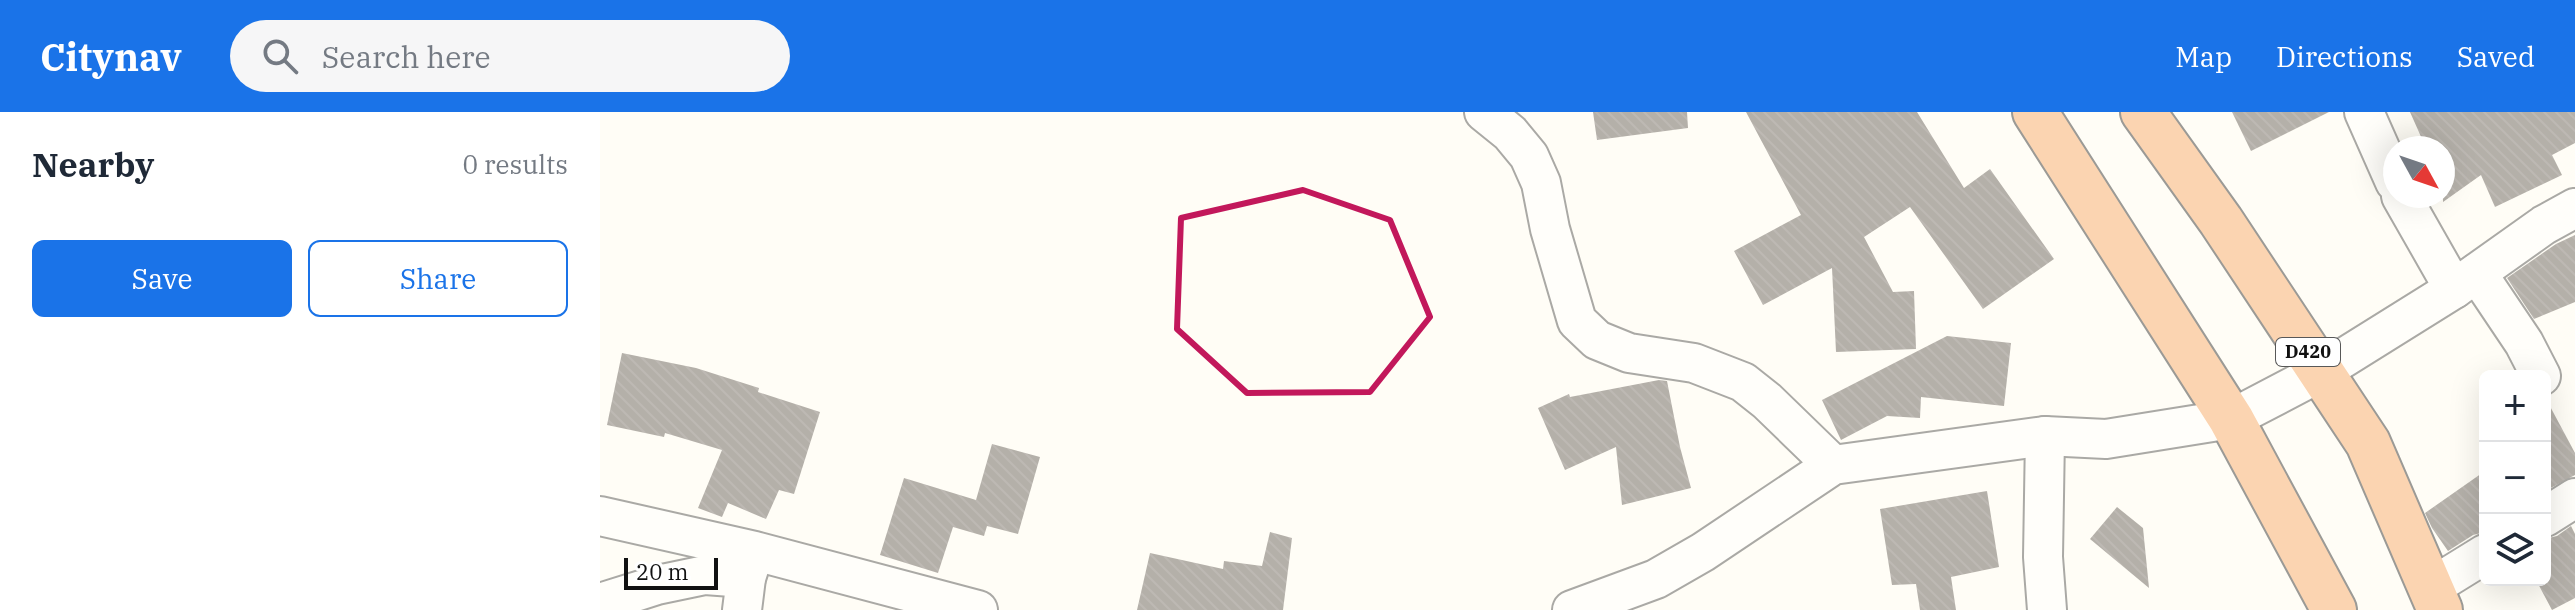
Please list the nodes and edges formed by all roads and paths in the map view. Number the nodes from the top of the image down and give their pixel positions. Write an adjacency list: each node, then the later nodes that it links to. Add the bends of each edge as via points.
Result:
1 (1484, 112): 13 (street, via 1529,156 1577,321 1597,340 1629,353 1694,363 1743,382)
2 (2035, 112): 11 (highway)
3 (2143, 112): 10 (highway, D420)
4 (2364, 112): 5 (street)
5 (2383, 155)
6 (2410, 208): 8 (street)
7 (2575, 208): 8 (street)
8 (2466, 281): 9 (street, via 2524,343); 10 (street)
9 (2538, 370)
10 (2321, 372): 11 (street); 19 (highway, D420, via 2368,443)
11 (2231, 419): 12 (street, via 2106,439); 24 (highway)
12 (2045, 436): 13 (street); 23 (street)
13 (1833, 465): 22 (street, via 1656,579)
14 (2575, 498): 15 (street)
15 (2550, 514)
16 (600, 516): 18 (street)
17 (2479, 559): 19 (street)
18 (748, 580): 20 (street, via 705,575); 21 (street)
19 (2435, 599)
20 (600, 603)
21 (978, 610)
22 (1572, 610)
23 (2047, 610)
24 (2334, 610)

